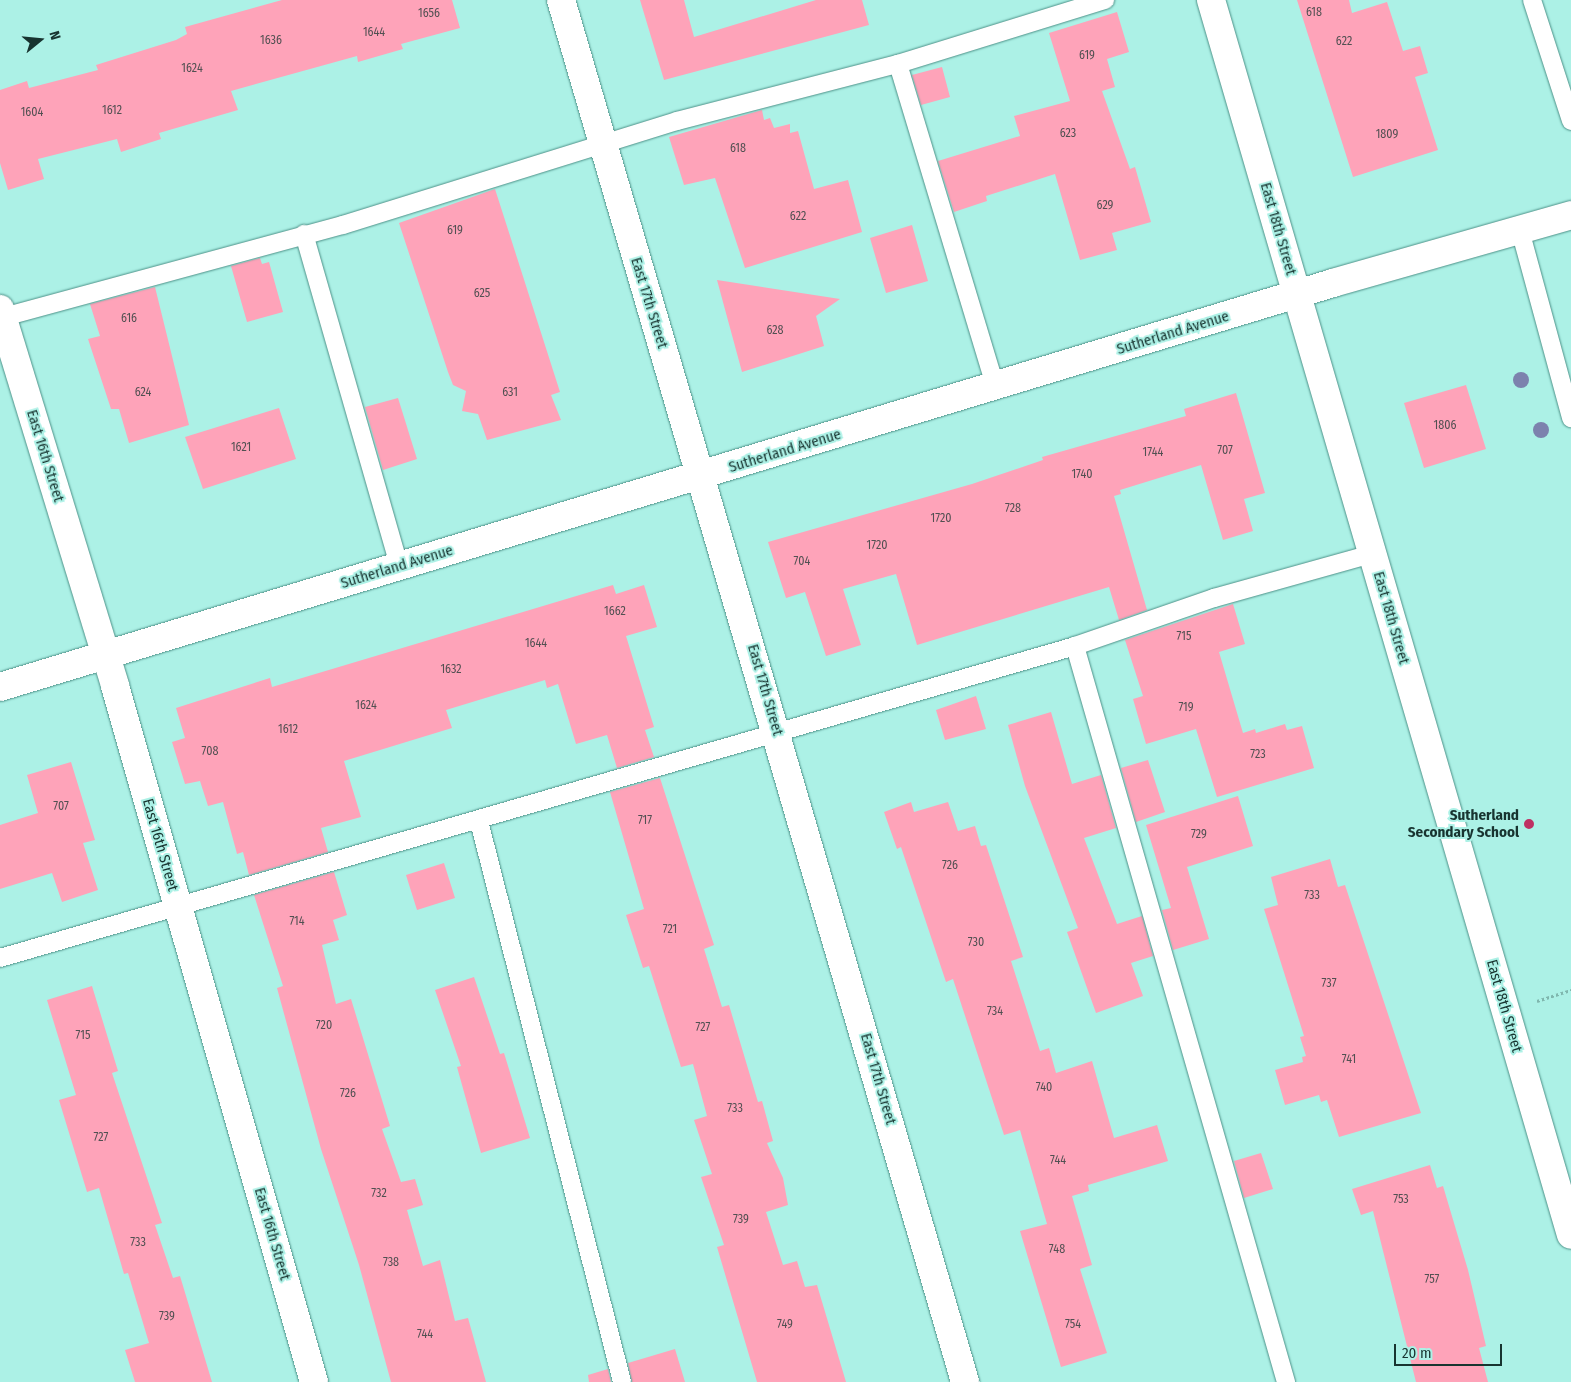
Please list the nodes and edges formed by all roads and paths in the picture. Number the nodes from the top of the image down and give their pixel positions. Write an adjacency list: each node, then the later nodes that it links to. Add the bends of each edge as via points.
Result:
1 (561, 0): 7 (street, East 17th Street)
2 (1105, 0): 5 (lane)
3 (1211, 0): 11 (street, East 18th Street)
4 (1532, 0): 6 (lane)
5 (898, 64): 7 (lane, via 677,121); 13 (lane)
6 (1571, 121)
7 (601, 146): 10 (lane); 15 (street, East 17th Street)
8 (1571, 215): 9 (street, Sutherland Avenue)
9 (1520, 230): 11 (street, Sutherland Avenue); 14 (lane)
10 (304, 234): 12 (lane); 17 (lane)
11 (1297, 296): 13 (street, Sutherland Avenue); 16 (street, East 18th Street)
12 (1, 315): 19 (street, East 16th Street)
13 (995, 386): 15 (street, Sutherland Avenue)
14 (1571, 418)
15 (702, 476): 17 (street, Sutherland Avenue); 21 (street, East 17th Street)
16 (1372, 554): 18 (lane, via 1214,598); 25 (street, East 18th Street)
17 (399, 566): 19 (street, Sutherland Avenue)
18 (1075, 646): 21 (lane); 29 (lane)
19 (105, 654): 20 (street, Sutherland Avenue); 23 (street, East 16th Street)
20 (0, 687)
21 (778, 734): 22 (lane); 28 (street, East 17th Street)
22 (478, 821): 23 (lane); 27 (lane)
23 (178, 907): 24 (lane); 26 (street, East 16th Street)
24 (0, 958)
25 (1571, 1235)
26 (314, 1382)
27 (622, 1382)
28 (965, 1382)
29 (1286, 1382)

